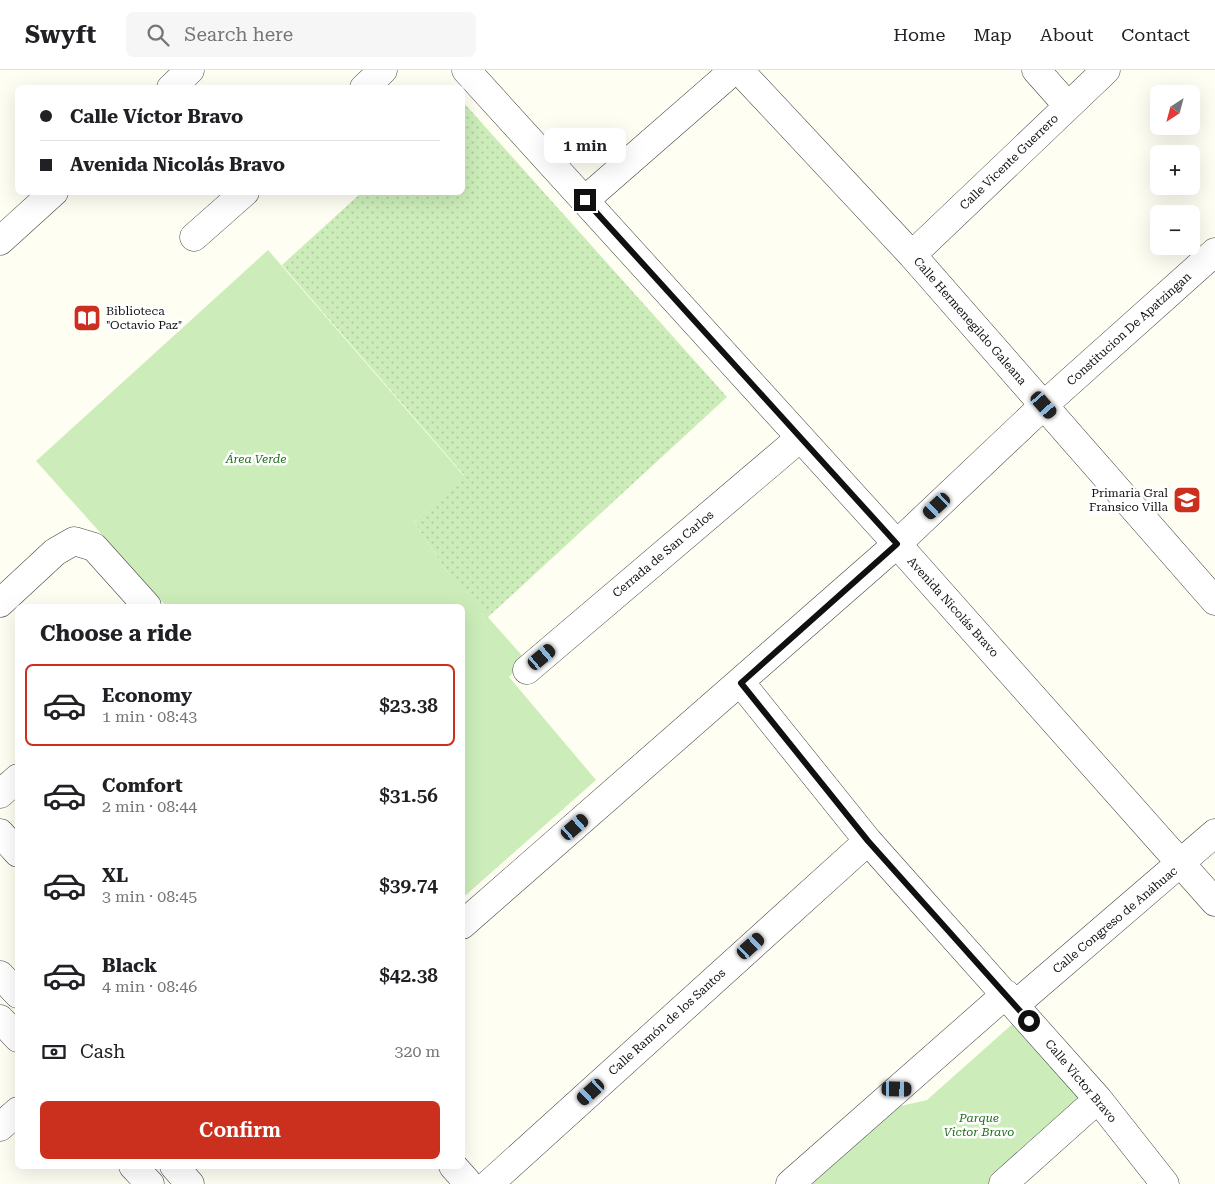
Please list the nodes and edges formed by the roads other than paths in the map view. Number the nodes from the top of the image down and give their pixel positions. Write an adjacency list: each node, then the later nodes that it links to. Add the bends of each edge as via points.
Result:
1 (190, 70): 8 (street)
2 (383, 70): 9 (street)
3 (466, 70): 13 (street, Avenida Nicolás Bravo)
4 (734, 70): 13 (street)
5 (739, 70): 17 (street, Calle Hermenegildo Galeana)
6 (1036, 70): 10 (street)
7 (1106, 70): 10 (street, Calle Vicente Guerrero)
8 (174, 85)
9 (367, 85)
10 (1068, 106): 17 (street, Calle Vicente Guerrero)
11 (51, 195): 15 (street)
12 (242, 195): 14 (street)
13 (585, 200): 19 (street, Avenida Nicolás Bravo)
14 (194, 237)
15 (0, 241)
16 (1215, 252): 18 (street, Constitucion De Apatzingan)
17 (912, 254): 18 (street, Calle Hermenegildo Galeana)
18 (1044, 405): 20 (street, Constitucion De Apatzingan); 21 (street, Calle Hermenegildo Galeana)
19 (800, 438): 20 (street, Avenida Nicolás Bravo); 24 (street, Cerrada de San Carlos)
20 (897, 544): 25 (street, Constitucion De Apatzingan); 32 (street, Avenida Nicolás Bravo)
21 (1215, 601)
22 (0, 603): 23 (street, via 55,552 74,540 94,547)
23 (145, 604)
24 (527, 670)
25 (741, 683): 30 (street, Calle Víctor Bravo); 34 (street, Constitucion De Apatzingan)
26 (15, 781): 27 (street)
27 (0, 794)
28 (0, 833): 31 (street)
29 (1215, 833): 32 (street, Calle Congreso de Anáhuac)
30 (868, 841): 37 (street, Calle Víctor Bravo); 45 (street, Calle Ramón de los Santos)
31 (15, 850)
32 (1182, 864): 33 (street, Avenida Nicolás Bravo); 37 (street, Calle Congreso de Anáhuac)
33 (1215, 902)
34 (465, 918)
35 (0, 975): 36 (street)
36 (15, 991)
37 (1013, 1002): 40 (street, Calle Víctor Bravo); 46 (street, Calle Congreso de Anáhuac, via 934,1080 916,1089 903,1083)
38 (0, 1019): 39 (street)
39 (15, 1035)
40 (1098, 1099): 47 (street); 48 (street, Calle Víctor Bravo)
41 (15, 1113): 42 (street)
42 (0, 1127)
43 (456, 1169): 44 (street)
44 (469, 1184)
45 (489, 1184)
46 (790, 1184)
47 (1003, 1184)
48 (1165, 1184)

